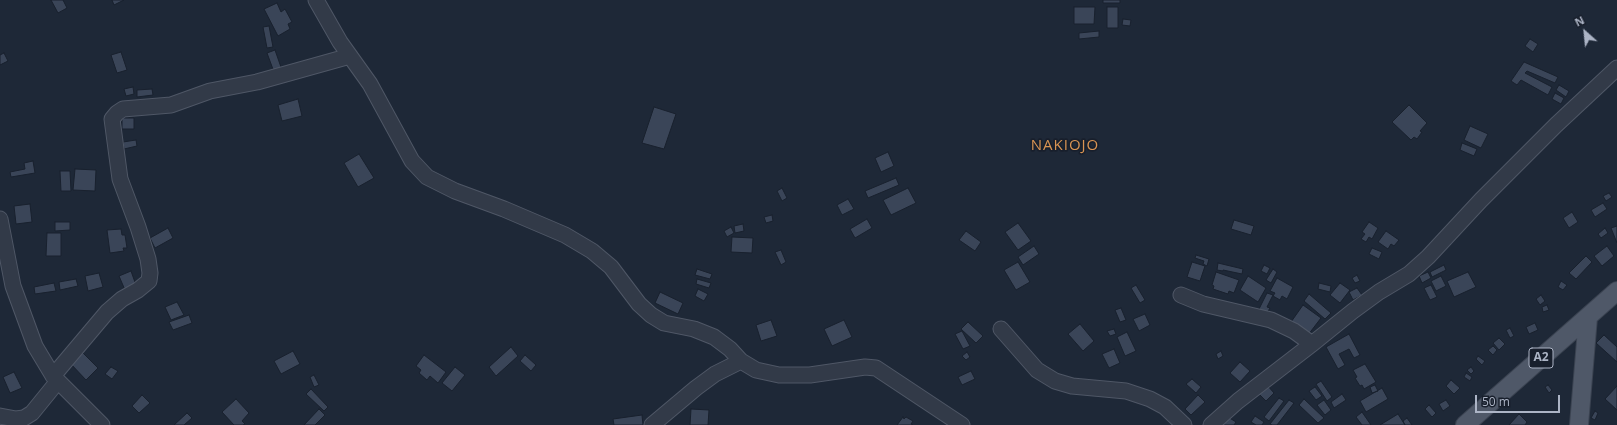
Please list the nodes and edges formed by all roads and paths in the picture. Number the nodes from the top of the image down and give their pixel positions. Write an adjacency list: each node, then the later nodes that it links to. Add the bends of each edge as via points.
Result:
1 (316, 0): 2 (street)
2 (350, 56): 10 (street, via 370,84 412,161 428,178 565,235 592,251 611,267 639,304 651,315 664,323 694,329 714,337); 11 (street, via 257,82 210,91 171,105 123,110 117,113 112,120 120,179 138,227 150,273 148,281 107,312)
3 (1617, 68): 9 (street, via 1481,200 1428,257 1409,274 1379,292)
4 (0, 220): 11 (street, via 13,286 35,346)
5 (1617, 291): 7 (main road, A2)
6 (1181, 295): 9 (street, via 1203,304 1271,320 1294,331)
7 (1588, 317): 18 (main road, A2); 19 (main road)
8 (1001, 329): 16 (street, via 1037,370 1055,381 1072,386 1126,391 1150,398 1165,407)
9 (1312, 344): 17 (street, via 1238,401)
10 (741, 361): 14 (street, via 703,383); 15 (street, via 756,370 780,375 810,375 865,367 876,368)
11 (56, 378): 12 (street, via 32,413 16,419); 13 (street)
12 (0, 416)
13 (102, 425)
14 (652, 425)
15 (962, 425)
16 (1184, 425)
17 (1212, 425)
18 (1466, 425)
19 (1579, 425)

